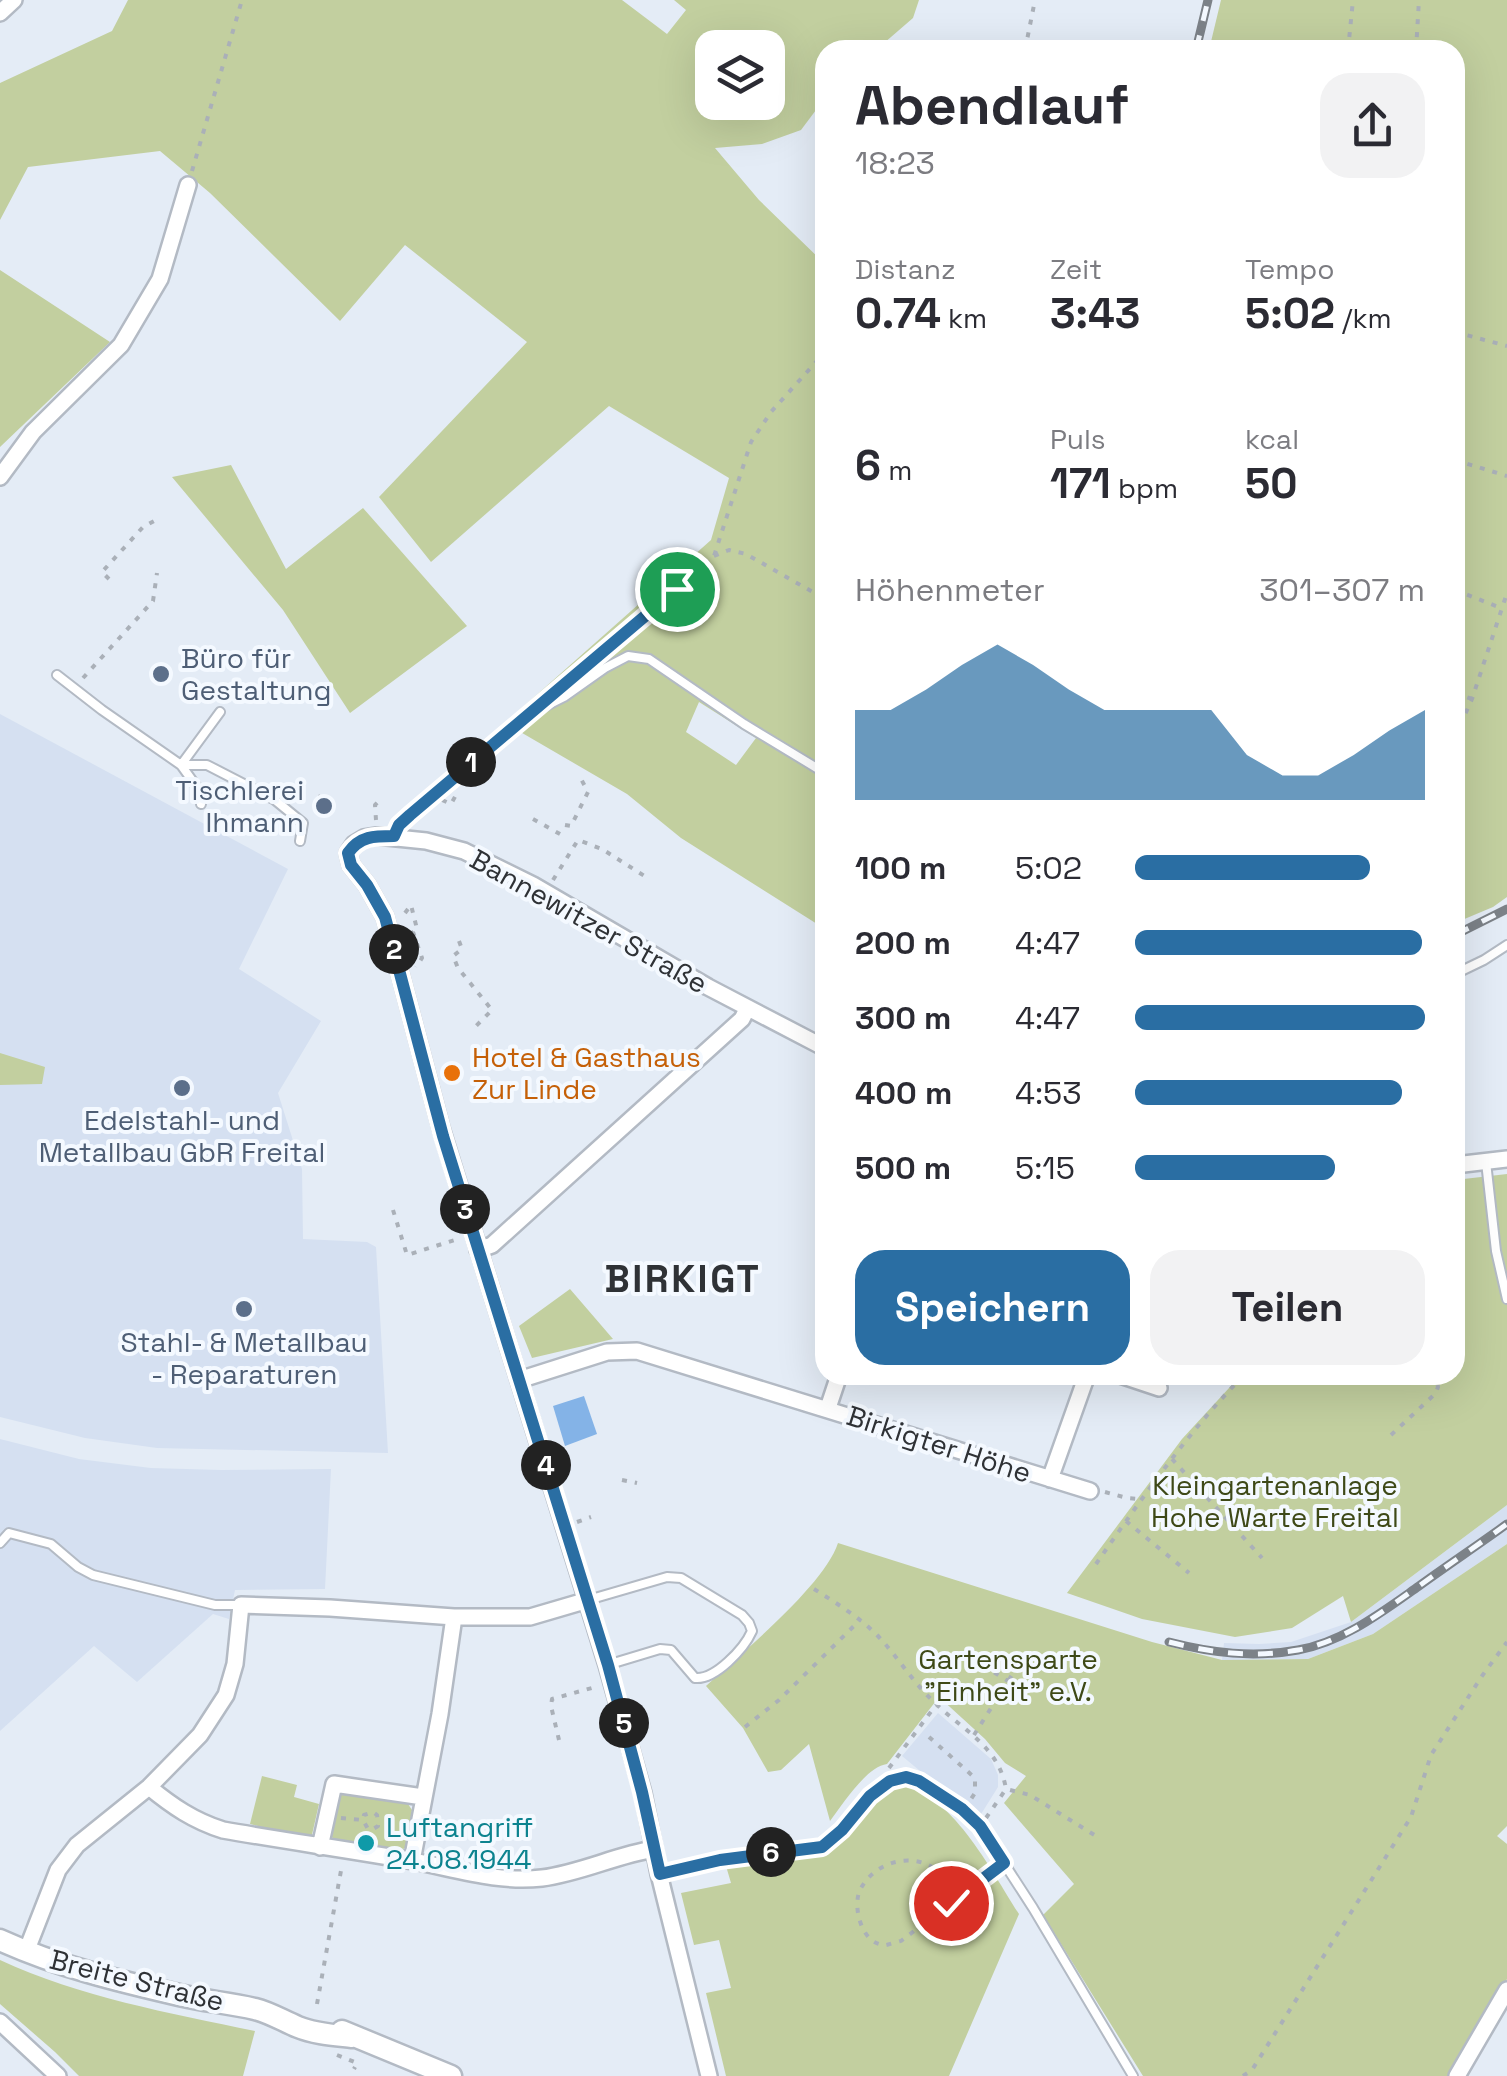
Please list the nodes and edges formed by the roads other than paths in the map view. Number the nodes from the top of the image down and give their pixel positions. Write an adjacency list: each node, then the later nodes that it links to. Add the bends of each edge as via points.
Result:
1 (14, 0): 2 (street)
2 (0, 13)
3 (188, 185): 4 (street, via 160,279 121,345 33,432)
4 (0, 478)
5 (56, 675): 7 (lane)
6 (220, 712): 7 (lane)
7 (180, 765): 9 (lane, via 202,794); 11 (lane, via 207,765 274,800 303,822)
8 (815, 768): 10 (lane, via 649,659 628,656 532,712)
9 (201, 804)
10 (394, 836): 14 (street, Bannewitzer Straße, via 444,844 498,867); 19 (street, Bannewitzer Straße, via 364,838 348,853 385,917)
11 (300, 841)
12 (1507, 945): 13 (lane)
13 (1465, 969)
14 (747, 1009): 15 (street, Bannewitzer Straße); 19 (street, via 492,1246)
15 (815, 1043)
16 (1507, 1159): 17 (street)
17 (1486, 1162): 18 (street); 20 (lane)
18 (1465, 1164)
19 (478, 1250): 21 (street)
20 (1507, 1299)
21 (519, 1380): 26 (street, Birkigter Höhe, via 606,1352 637,1351); 30 (street)
22 (836, 1385): 26 (street, Birkigter Höhe)
23 (1083, 1385): 27 (street, Birkigter Höhe)
24 (1149, 1385): 25 (street)
25 (1158, 1388)
26 (828, 1408): 27 (street, Birkigter Höhe)
27 (1050, 1479): 28 (street, Birkigter Höhe)
28 (1090, 1491)
29 (0, 1542): 31 (lane, via 10,1533 51,1544 93,1575 215,1605)
30 (588, 1600): 32 (street, via 530,1617); 33 (street); 33 (lane, via 681,1578 742,1615 752,1631 700,1680 670,1650)
31 (241, 1605): 32 (street); 34 (street, via 226,1695 200,1735)
32 (454, 1617): 35 (street)
33 (608, 1665): 37 (street)
34 (149, 1787): 36 (street, via 200,1823); 41 (street, via 77,1845 58,1870)
35 (423, 1796): 36 (street, via 334,1784); 38 (street)
36 (320, 1846): 38 (street)
37 (654, 1849): 38 (street, via 540,1878 500,1879); 39 (street)
38 (412, 1861)
39 (660, 1874): 46 (street); 47 (lane, via 822,1847 890,1781 919,1781 980,1826)
40 (0, 1940): 41 (street, Breite Straße)
41 (26, 1952): 45 (street, Breite Straße, via 181,1996 316,2019)
42 (1507, 1990): 48 (street)
43 (0, 2022): 44 (street)
44 (58, 2076)
45 (451, 2076)
46 (708, 2076)
47 (1133, 2076)
48 (1457, 2076)

